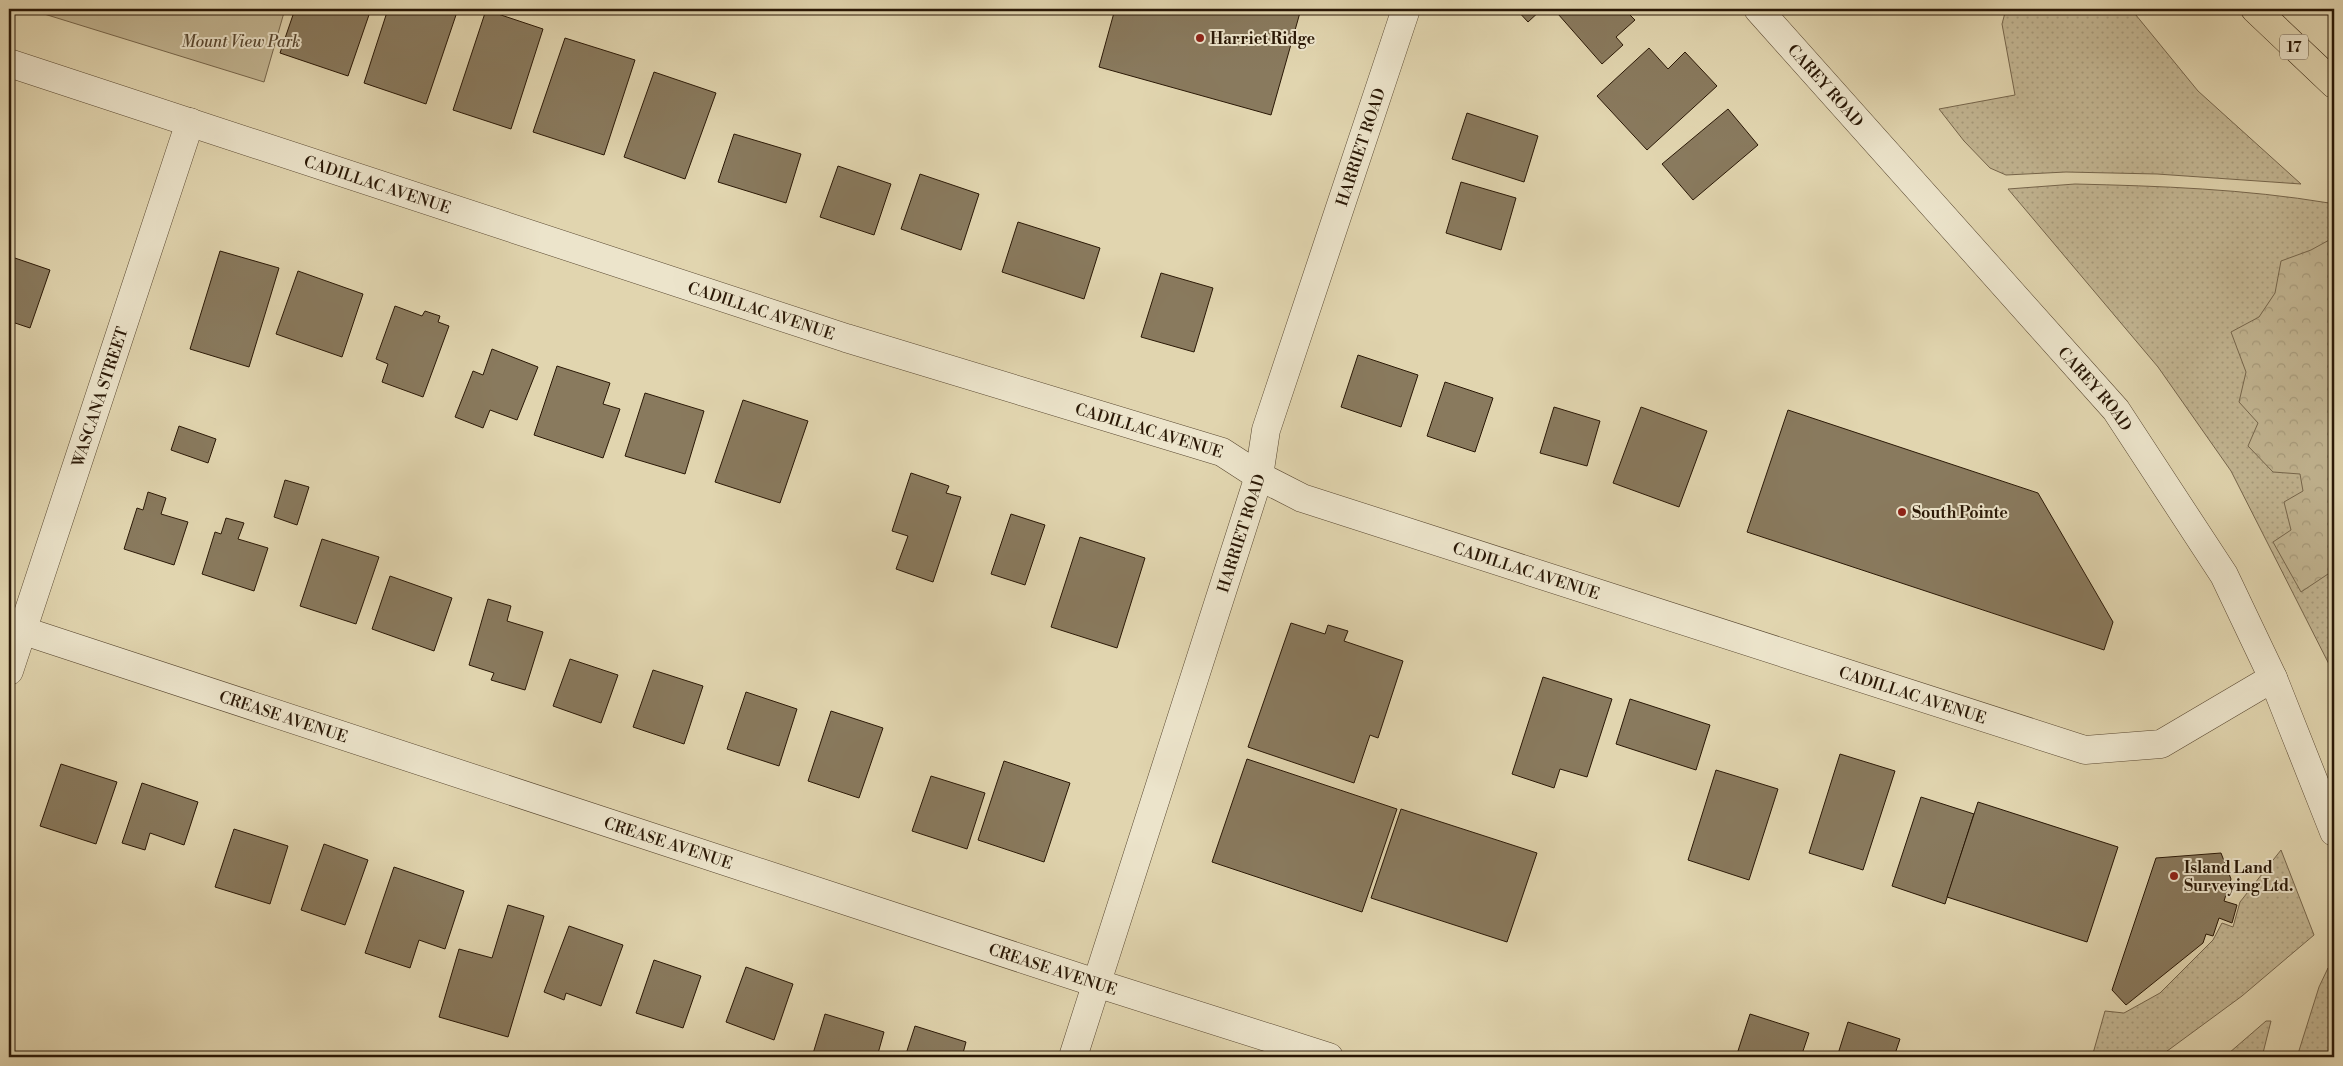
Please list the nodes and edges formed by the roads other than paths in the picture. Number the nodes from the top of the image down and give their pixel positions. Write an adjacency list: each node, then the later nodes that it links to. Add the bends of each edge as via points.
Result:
1 (1406, 9): 7 (street, HARRIET ROAD, via 1266,430)
2 (1758, 9): 10 (street, CAREY ROAD, via 2116,410 2224,575)
3 (2254, 9): 5 (highway, 17)
4 (9, 63): 6 (street, CADILLAC AVENUE)
5 (2331, 79)
6 (190, 122): 7 (street, CADILLAC AVENUE, via 846,338 1222,452); 8 (street, WASCANA STREET)
7 (1259, 476): 10 (street, CADILLAC AVENUE, via 1311,501 2085,750 2161,744); 12 (street, HARRIET ROAD)
8 (16, 628): 9 (street, WASCANA STREET); 12 (street, CREASE AVENUE)
9 (9, 670)
10 (2273, 678): 11 (street, CAREY ROAD)
11 (2334, 832)
12 (1096, 983): 13 (street, HARRIET ROAD); 14 (street, CREASE AVENUE)
13 (1073, 1057)
14 (1329, 1057)

